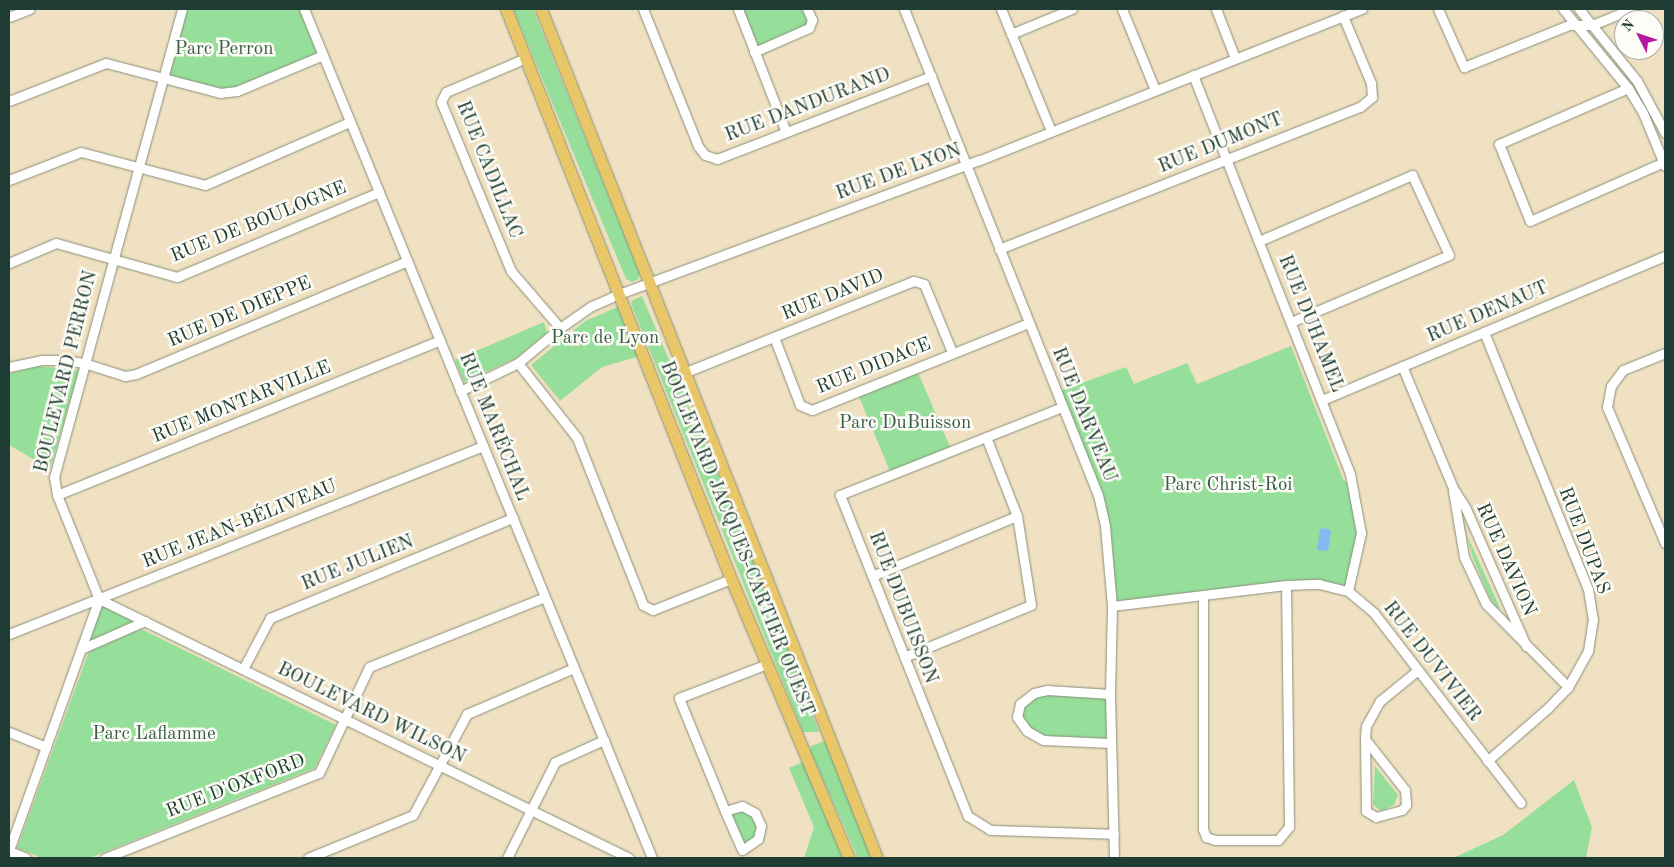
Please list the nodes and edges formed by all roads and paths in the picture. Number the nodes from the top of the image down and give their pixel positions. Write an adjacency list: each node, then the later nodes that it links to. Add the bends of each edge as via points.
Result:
1 (30, 9): 20 (street)
2 (182, 9): 30 (street, BOULEVARD PERRON)
3 (304, 9): 25 (street, RUE MARÉCHAL)
4 (506, 9): 26 (main road, BOULEVARD JACQUES-CARTIER OUEST)
5 (541, 9): 50 (main road, BOULEVARD JACQUES-CARTIER OUEST)
6 (643, 9): 36 (street, RUE DANDURAND, via 698,146 705,155 717,158)
7 (738, 9): 24 (street)
8 (807, 9): 24 (street, via 812,20 809,28)
9 (904, 9): 29 (street, RUE DARVEAU)
10 (1001, 9): 23 (street)
11 (1072, 9): 23 (street)
12 (1122, 9): 32 (street)
13 (1216, 9): 27 (street)
14 (1362, 9): 19 (street, RUE DE LYON)
15 (1438, 9): 21 (street, via 1464,66)
16 (1564, 9): 21 (street)
17 (1579, 9): 22 (street)
18 (1631, 9): 22 (street)
19 (1343, 16): 27 (street, RUE DE LYON); 38 (street, RUE DUMONT, via 1371,83 1372,97 1360,107)
20 (9, 17)
21 (1575, 24): 22 (street); 31 (street)
22 (1592, 25): 37 (street, via 1637,81)
23 (1011, 34): 35 (street)
24 (754, 52): 36 (street)
25 (323, 55): 30 (street, via 237,91 220,93); 34 (street, RUE MARÉCHAL)
26 (526, 58): 51 (main road, BOULEVARD JACQUES-CARTIER OUEST); 54 (street, RUE CADILLAC, via 446,92 441,102 511,271)
27 (1235, 58): 28 (street, RUE DE LYON)
28 (1194, 75): 32 (street, RUE DE LYON); 38 (street, RUE DUHAMEL)
29 (931, 76): 36 (street, RUE DANDURAND); 40 (street, RUE DARVEAU)
30 (164, 77): 33 (street, via 106,63); 41 (street, BOULEVARD PERRON)
31 (1628, 88): 39 (street, via 1643,113); 39 (street, via 1499,144 1530,221)
32 (1155, 90): 35 (street, RUE DE LYON)
33 (9, 101)
34 (350, 122): 41 (street, via 205,185); 43 (street, RUE MARÉCHAL)
35 (1052, 131): 40 (street, RUE DE LYON)
36 (786, 132)
37 (1665, 132)
38 (1226, 159): 44 (street, RUE DUHAMEL); 45 (street, RUE DUMONT)
39 (1664, 164)
40 (967, 165): 45 (street, RUE DARVEAU); 50 (street, RUE DE LYON)
41 (138, 168): 42 (street, via 81,152); 47 (street, BOULEVARD PERRON)
42 (9, 180)
43 (379, 192): 47 (street, RUE DE BOULOGNE, via 176,278); 48 (street, RUE MARÉCHAL)
44 (1259, 240): 52 (street, RUE DUHAMEL); 52 (street, via 1412,175 1449,255)
45 (999, 249): 53 (street, RUE DARVEAU)
46 (1665, 256): 55 (street, RUE DENAUT)
47 (113, 259): 49 (street, RUE DE BOULOGNE, via 56,243); 60 (street, BOULEVARD PERRON)
48 (407, 261): 57 (street, RUE MARÉCHAL); 60 (street, RUE DE DIEPPE, via 136,374 125,376)
49 (9, 263)
50 (651, 283): 51 (street, RUE DE LYON); 64 (main road, BOULEVARD JACQUES-CARTIER OUEST)
51 (619, 294): 54 (street, RUE DE LYON, via 592,306); 77 (main road, BOULEVARD JACQUES-CARTIER OUEST)
52 (1291, 322): 66 (street, RUE DUHAMEL)
53 (1028, 323): 58 (street, RUE DIDACE); 67 (street, RUE DARVEAU)
54 (560, 328): 61 (street, RUE DE LYON)
55 (1484, 332): 62 (street, RUE DENAUT); 93 (street, RUE DUPAS, via 1588,589 1593,619 1588,651)
56 (774, 337): 58 (street, RUE DAVID, via 914,281 924,284); 58 (street, RUE DIDACE, via 800,405 812,410); 64 (street, RUE DAVID)
57 (440, 340): 65 (street, RUE MARÉCHAL); 71 (street, RUE MONTARVILLE)
58 (952, 352)
59 (1665, 353): 74 (street, via 1623,370 1611,386 1607,407)
60 (84, 363): 63 (street, via 41,360); 71 (street, BOULEVARD PERRON, via 58,457 54,477)
61 (518, 363): 65 (street, RUE DE LYON); 77 (street, via 577,438 643,605 653,610)
62 (1402, 366): 66 (street, RUE DENAUT); 70 (street, RUE DAVION)
63 (9, 367)
64 (686, 372): 115 (main road, BOULEVARD JACQUES-CARTIER OUEST)
65 (460, 391): 69 (street, RUE MARÉCHAL)
66 (1322, 400): 79 (street, RUE DUHAMEL, via 1350,474 1360,521 1361,533)
67 (1062, 407): 68 (street, RUE DUBUISSON); 83 (street, RUE DARVEAU, via 1098,496 1105,526)
68 (986, 437): 72 (street); 76 (street, RUE DUBUISSON, via 840,495)
69 (483, 446): 73 (street, RUE MARÉCHAL); 82 (street, RUE JEAN-BÉLIVEAU)
70 (1453, 488): 86 (street, RUE DAVION, via 1466,509); 86 (street, RUE DAVION, via 1464,557 1478,590 1486,604)
71 (57, 495): 82 (street, BOULEVARD PERRON)
72 (1017, 516): 76 (street); 88 (street, via 1032,605)
73 (512, 518): 80 (street, RUE MARÉCHAL); 91 (street, RUE JULIEN, via 270,618)
74 (1662, 525): 75 (street)
75 (1665, 543)
76 (872, 576): 88 (street, RUE DUBUISSON)
77 (731, 579): 89 (main road, BOULEVARD JACQUES-CARTIER OUEST)
78 (1286, 585): 79 (street, RUE DUVIVIER, via 1319,584); 81 (street, RUE DUVIVIER); 81 (street, via 1289,827 1278,840 1215,840 1206,837 1203,830)
79 (1348, 591): 92 (street, RUE DUVIVIER, via 1374,613)
80 (545, 596): 90 (street, RUE MARÉCHAL); 95 (street, RUE D'OXFORD, via 369,667)
81 (1203, 597): 83 (street, RUE DUVIVIER)
82 (99, 599): 84 (street, BOULEVARD WILSON); 85 (street, RUE JEAN-BÉLIVEAU); 87 (street)
83 (1112, 606): 94 (street, RUE DARVEAU)
84 (145, 621): 87 (street); 91 (street, BOULEVARD WILSON)
85 (9, 634)
86 (1526, 646): 93 (street, RUE DAVION)
87 (81, 649): 100 (street)
88 (904, 657): 106 (street, RUE DUBUISSON, via 964,809 974,821 990,830)
89 (767, 664): 105 (street, via 679,698); 114 (main road, BOULEVARD JACQUES-CARTIER OUEST)
90 (574, 668): 98 (street, RUE MARÉCHAL); 102 (street, via 471,710)
91 (243, 669): 95 (street, BOULEVARD WILSON)
92 (1418, 670): 97 (street, via 1380,701 1366,726); 101 (street, RUE DUVIVIER)
93 (1568, 687): 101 (street, RUE DUPAS)
94 (1110, 694): 99 (street, RUE DARVEAU); 99 (street, via 1047,690 1034,693 1020,704 1017,717 1027,731 1043,740)
95 (345, 719): 102 (street, BOULEVARD WILSON); 109 (street, RUE D'OXFORD, via 319,773)
96 (9, 732): 100 (street)
97 (1365, 739): 97 (street, via 1366,811 1376,817 1402,810 1406,805 1405,790)
98 (604, 740): 104 (street, via 555,762); 113 (street, RUE MARÉCHAL)
99 (1111, 743): 106 (street, RUE DARVEAU)
100 (46, 747): 107 (street)
101 (1487, 760): 103 (street, RUE DUVIVIER)
102 (439, 765): 104 (street, BOULEVARD WILSON); 110 (street, via 413,815)
103 (1521, 803)
104 (530, 810): 111 (street); 112 (street, BOULEVARD WILSON)
105 (725, 810): 105 (street, via 742,850 758,839 761,826 755,813 742,806)
106 (1114, 834): 116 (street, RUE DARVEAU)
107 (9, 850): 108 (street)
108 (26, 858)
109 (105, 858)
110 (308, 858)
111 (506, 858)
112 (629, 858)
113 (652, 858)
114 (849, 858)
115 (877, 858)
116 (1114, 858)

